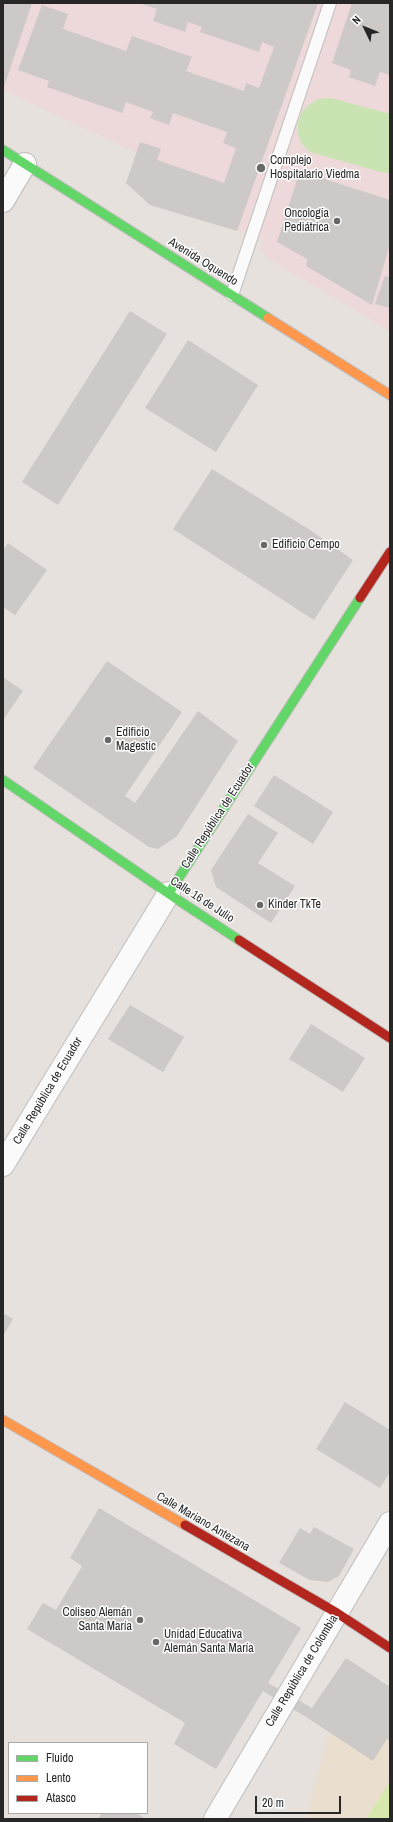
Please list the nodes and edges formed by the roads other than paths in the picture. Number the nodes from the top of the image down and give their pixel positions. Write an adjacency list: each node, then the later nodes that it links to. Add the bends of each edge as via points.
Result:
1 (330, 3): 5 (lane)
2 (3, 150): 3 (main road, Avenida Oquendo)
3 (25, 164): 4 (street); 5 (main road, Avenida Oquendo)
4 (3, 201)
5 (232, 295): 6 (main road, Avenida Oquendo)
6 (390, 395)
7 (390, 552): 9 (main road, Calle República de Ecuador)
8 (3, 780): 9 (main road, Calle 16 de Julio)
9 (168, 893): 10 (main road, Calle 16 de Julio); 11 (street, Calle República de Ecuador)
10 (390, 1038)
11 (3, 1165)
12 (3, 1420): 14 (main road, Calle Mariano Antezana)
13 (390, 1522): 14 (street, Calle República de Colombia)
14 (336, 1613): 15 (main road, Calle Mariano Antezana); 16 (street, Calle República de Colombia)
15 (390, 1648)
16 (215, 1819)

